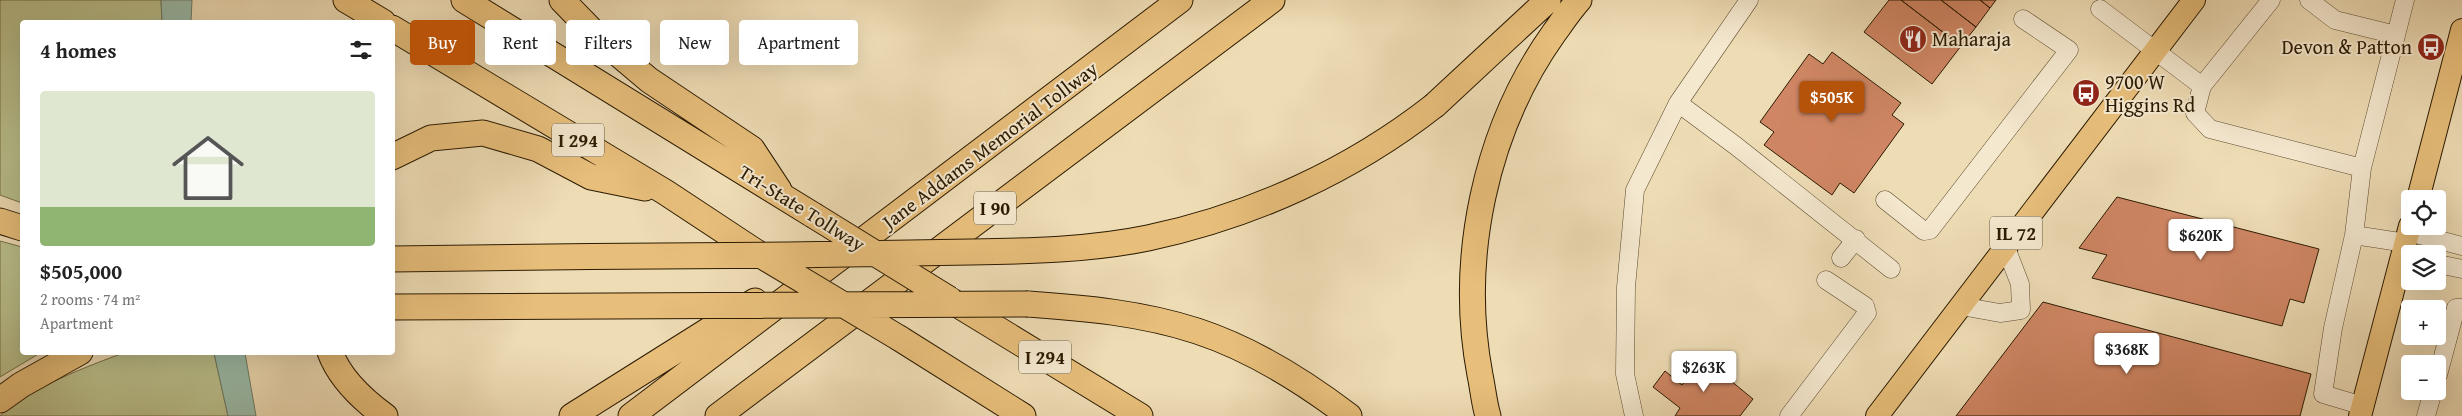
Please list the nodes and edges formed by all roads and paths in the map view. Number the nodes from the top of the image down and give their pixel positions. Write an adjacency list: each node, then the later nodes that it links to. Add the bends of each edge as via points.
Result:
1 (346, 0): 15 (highway)
2 (464, 0): 27 (highway, Tri-State Tollway / I 294)
3 (562, 0): 27 (highway, via 597,36 649,80 752,149)
4 (1180, 0): 41 (highway, Jane Addams Memorial Tollway / I 90)
5 (1272, 0): 55 (highway, I 90)
6 (1548, 0): 37 (highway, bridge, via 1434,105 1377,146 1328,175 1260,206 1146,239 1087,247 994,251)
7 (1579, 0): 59 (highway, via 1544,48 1518,92 1498,144 1482,200 1475,246 1472,303 1476,355)
8 (1749, 0): 22 (lane)
9 (2194, 0): 19 (main road, IL 72)
10 (2271, 0): 21 (lane)
11 (2309, 0): 18 (lane, via 2335,20)
12 (2406, 0): 18 (lane)
13 (2100, 9): 19 (lane)
14 (2023, 19): 28 (lane, via 2069,50 1930,230 1924,231)
15 (380, 20)
16 (395, 30): 26 (highway, I 294)
17 (2462, 30): 20 (main road)
18 (2396, 35): 24 (lane)
19 (2156, 51): 21 (lane); 35 (main road, IL 72)
20 (2457, 72): 25 (main road)
21 (2202, 86): 24 (lane, via 2195,113 2210,129)
22 (1678, 103): 32 (lane); 60 (lane, via 1635,190 1626,287 1625,374)
23 (395, 156): 26 (highway, via 431,138 483,133 538,149 591,176)
24 (2362, 168): 31 (lane)
25 (2421, 190)
26 (665, 192): 56 (highway, I 294, bridge, via 762,256)
27 (785, 198): 57 (highway, Tri-State Tollway / I 294, bridge)
28 (1885, 200)
29 (0, 221): 30 (highway)
30 (20, 227)
31 (2354, 236): 33 (lane); 51 (lane, via 2333,328 2323,394)
32 (1856, 239): 36 (lane); 39 (lane)
33 (2407, 243): 34 (lane); 51 (main road)
34 (2462, 246)
35 (2006, 248): 43 (main road, IL 72); 43 (lane, via 2020,284 2026,314)
36 (1841, 258)
37 (395, 259)
38 (2446, 266): 40 (lane)
39 (1891, 269)
40 (2462, 269)
41 (821, 272): 53 (highway, via 767,293); 54 (highway, Jane Addams Memorial Tollway / I 90)
42 (1826, 280): 61 (lane, via 1865,306 1866,313)
43 (1961, 306): 62 (main road, IL 72)
44 (395, 307): 58 (highway, bridge, via 1028,304 1089,308 1197,331 1290,376)
45 (2462, 308): 48 (lane, via 2456,308)
46 (75, 355): 49 (highway)
47 (331, 355): 52 (highway, via 363,400)
48 (2443, 355)
49 (0, 400)
50 (2430, 400): 63 (lane)
51 (2362, 411)
52 (385, 416)
53 (572, 416)
54 (631, 416)
55 (718, 416)
56 (1023, 416)
57 (1140, 416)
58 (1349, 416)
59 (1488, 416)
60 (1634, 416)
61 (1789, 416)
62 (1877, 416)
63 (2426, 416)

